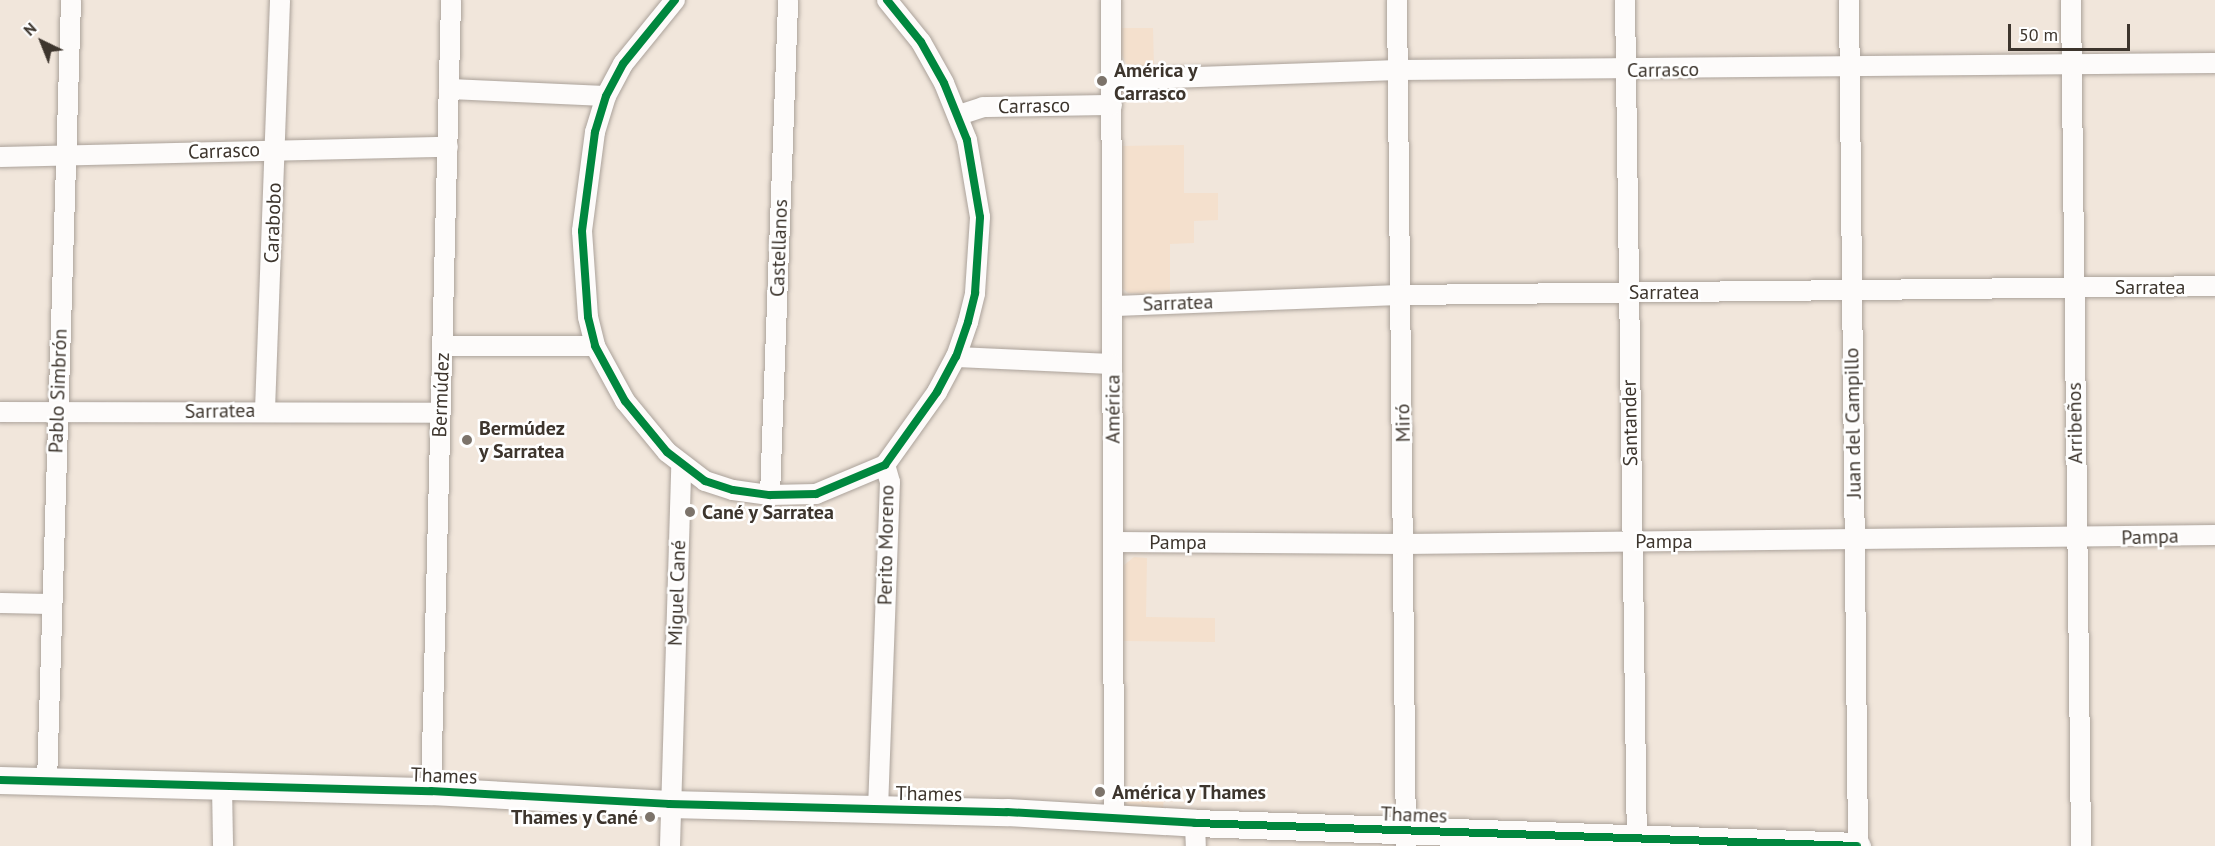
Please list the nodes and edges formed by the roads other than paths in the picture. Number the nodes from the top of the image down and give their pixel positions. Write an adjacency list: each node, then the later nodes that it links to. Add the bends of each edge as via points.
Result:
1 (71, 0): 25 (street, Pablo Simbrón)
2 (280, 0): 23 (street, Carabobo)
3 (450, 0): 18 (street, Bermúdez)
4 (675, 0): 19 (street, via 639,40)
5 (788, 0): 42 (street, Castellanos)
6 (1111, 0): 17 (street, América)
7 (1398, 0): 15 (street, Miró)
8 (1625, 0): 16 (street, Santander)
9 (1850, 0): 14 (street, Juan del Campillo)
10 (2071, 0): 13 (street, Arribeños)
11 (896, 4): 21 (street, Perito Moreno)
12 (2215, 63): 13 (street, Carrasco)
13 (2072, 64): 14 (street, Carrasco); 27 (street, Arribeños)
14 (1850, 66): 16 (street, Carrasco); 28 (street, Juan del Campillo)
15 (1398, 70): 16 (street, Carrasco); 17 (street, Carrasco); 30 (street, Miró)
16 (1624, 70): 29 (street, Santander)
17 (1112, 80): 20 (street, América)
18 (449, 90): 19 (street); 22 (street, Bermúdez)
19 (606, 96): 33 (street, via 588,168 582,231 584,290)
20 (1112, 105): 21 (street, Carrasco, via 983,107); 31 (street, América)
21 (959, 115): 34 (street, Perito Moreno, via 974,172 980,217 975,292)
22 (448, 147): 23 (street, Carrasco); 32 (street, Bermúdez)
23 (276, 148): 25 (street, Carrasco); 36 (street, Carabobo)
24 (0, 157): 25 (street, Carrasco)
25 (69, 157): 38 (street, Pablo Simbrón)
26 (2215, 286): 27 (street, Sarratea)
27 (2073, 287): 28 (street, Sarratea); 44 (street, Arribeños)
28 (1851, 291): 29 (street, Sarratea); 46 (street, Juan del Campillo)
29 (1627, 292): 30 (street, Sarratea); 45 (street, Santander)
30 (1402, 295): 31 (street, Sarratea); 48 (street, Miró)
31 (1113, 306): 35 (street, América)
32 (443, 346): 33 (street); 39 (street, Bermúdez)
33 (596, 346): 40 (street, via 625,401)
34 (956, 357): 35 (street); 41 (street, Perito Moreno, via 937,392)
35 (1112, 364): 47 (street, América)
36 (265, 410): 38 (street, Sarratea); 39 (street, Sarratea)
37 (0, 412): 38 (street, Sarratea)
38 (56, 412): 50 (street, Pablo Simbrón)
39 (440, 413): 54 (street, Bermúdez)
40 (681, 465): 42 (street, via 705,481); 55 (street, Miguel Cané)
41 (885, 465): 42 (street, via 816,494); 56 (street, Perito Moreno, via 890,482)
42 (771, 495)
43 (2215, 535): 44 (street, Pampa)
44 (2078, 539): 46 (street, Pampa); 64 (street, Arribeños)
45 (1633, 541): 46 (street, Pampa); 48 (street, Pampa); 60 (street, Santander)
46 (1855, 541): 63 (street, Juan del Campillo)
47 (1114, 542): 48 (street, Pampa); 57 (street, América)
48 (1404, 544): 59 (street, Miró)
49 (0, 603): 50 (street)
50 (51, 604): 52 (street, Pablo Simbrón)
51 (0, 780): 52 (street, Thames)
52 (47, 782): 53 (street, Thames)
53 (222, 786): 54 (street, Thames); 61 (street)
54 (430, 791): 55 (street, Thames)
55 (669, 804): 56 (street, Thames); 62 (street, Miguel Cané)
56 (878, 809): 57 (street, Thames)
57 (1114, 818): 58 (street, Thames)
58 (1195, 835): 59 (street, Thames)
59 (1406, 838): 60 (street, Thames)
60 (1637, 842): 63 (street, Thames)
61 (223, 846)
62 (670, 846)
63 (1857, 846)
64 (2081, 846)

